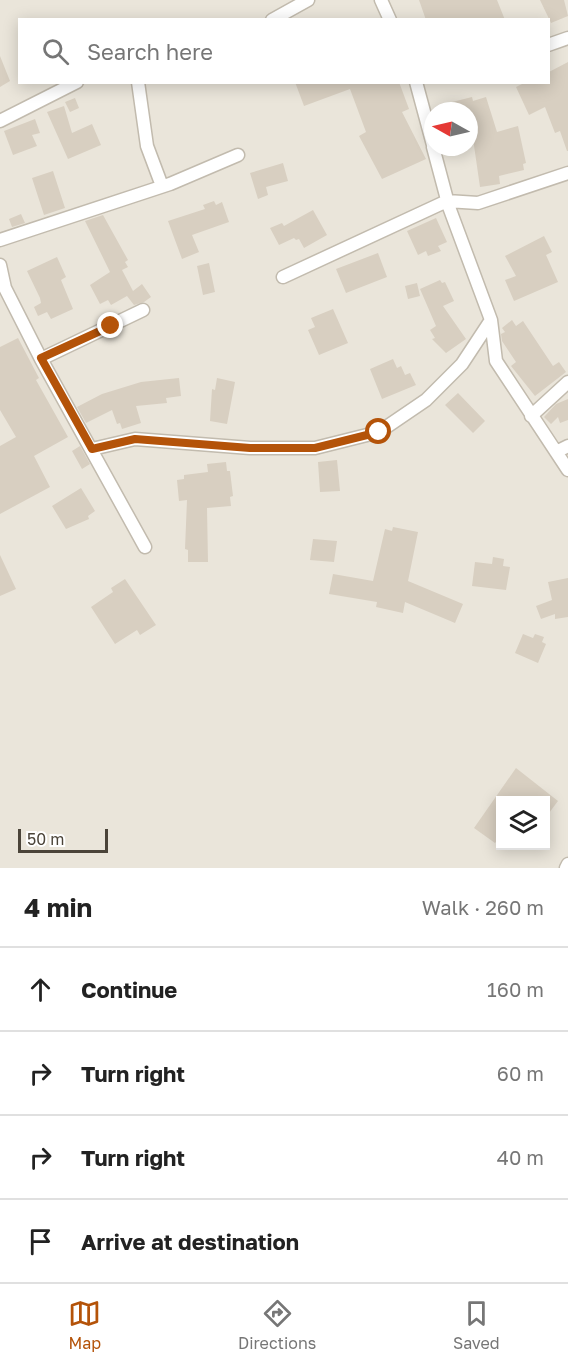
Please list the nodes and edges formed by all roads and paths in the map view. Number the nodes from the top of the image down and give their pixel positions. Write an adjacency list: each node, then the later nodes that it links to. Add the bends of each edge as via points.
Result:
1 (308, 0): 3 (street)
2 (381, 0): 4 (street)
3 (276, 18)
4 (389, 18)
5 (568, 38): 6 (street)
6 (550, 45)
7 (73, 84): 11 (street)
8 (138, 84): 15 (street, via 147,147)
9 (418, 84): 10 (street)
10 (424, 108)
11 (0, 121)
12 (238, 155): 15 (street)
13 (436, 156): 16 (street)
14 (568, 173): 16 (street, via 478,203)
15 (162, 186): 17 (street)
16 (447, 201): 19 (street); 22 (street)
17 (0, 240)
18 (0, 265): 20 (street)
19 (283, 277)
20 (3, 289): 23 (street)
21 (143, 310): 23 (street)
22 (491, 320): 25 (street, via 496,361); 27 (street, via 462,364 434,393 379,432 315,448 250,448 135,439)
23 (41, 358): 27 (street)
24 (568, 382): 25 (street)
25 (531, 416): 28 (street)
26 (568, 446): 28 (street)
27 (92, 449): 30 (street)
28 (556, 452): 29 (street)
29 (568, 470)
30 (145, 547)
31 (568, 864): 32 (street)
32 (566, 868)

